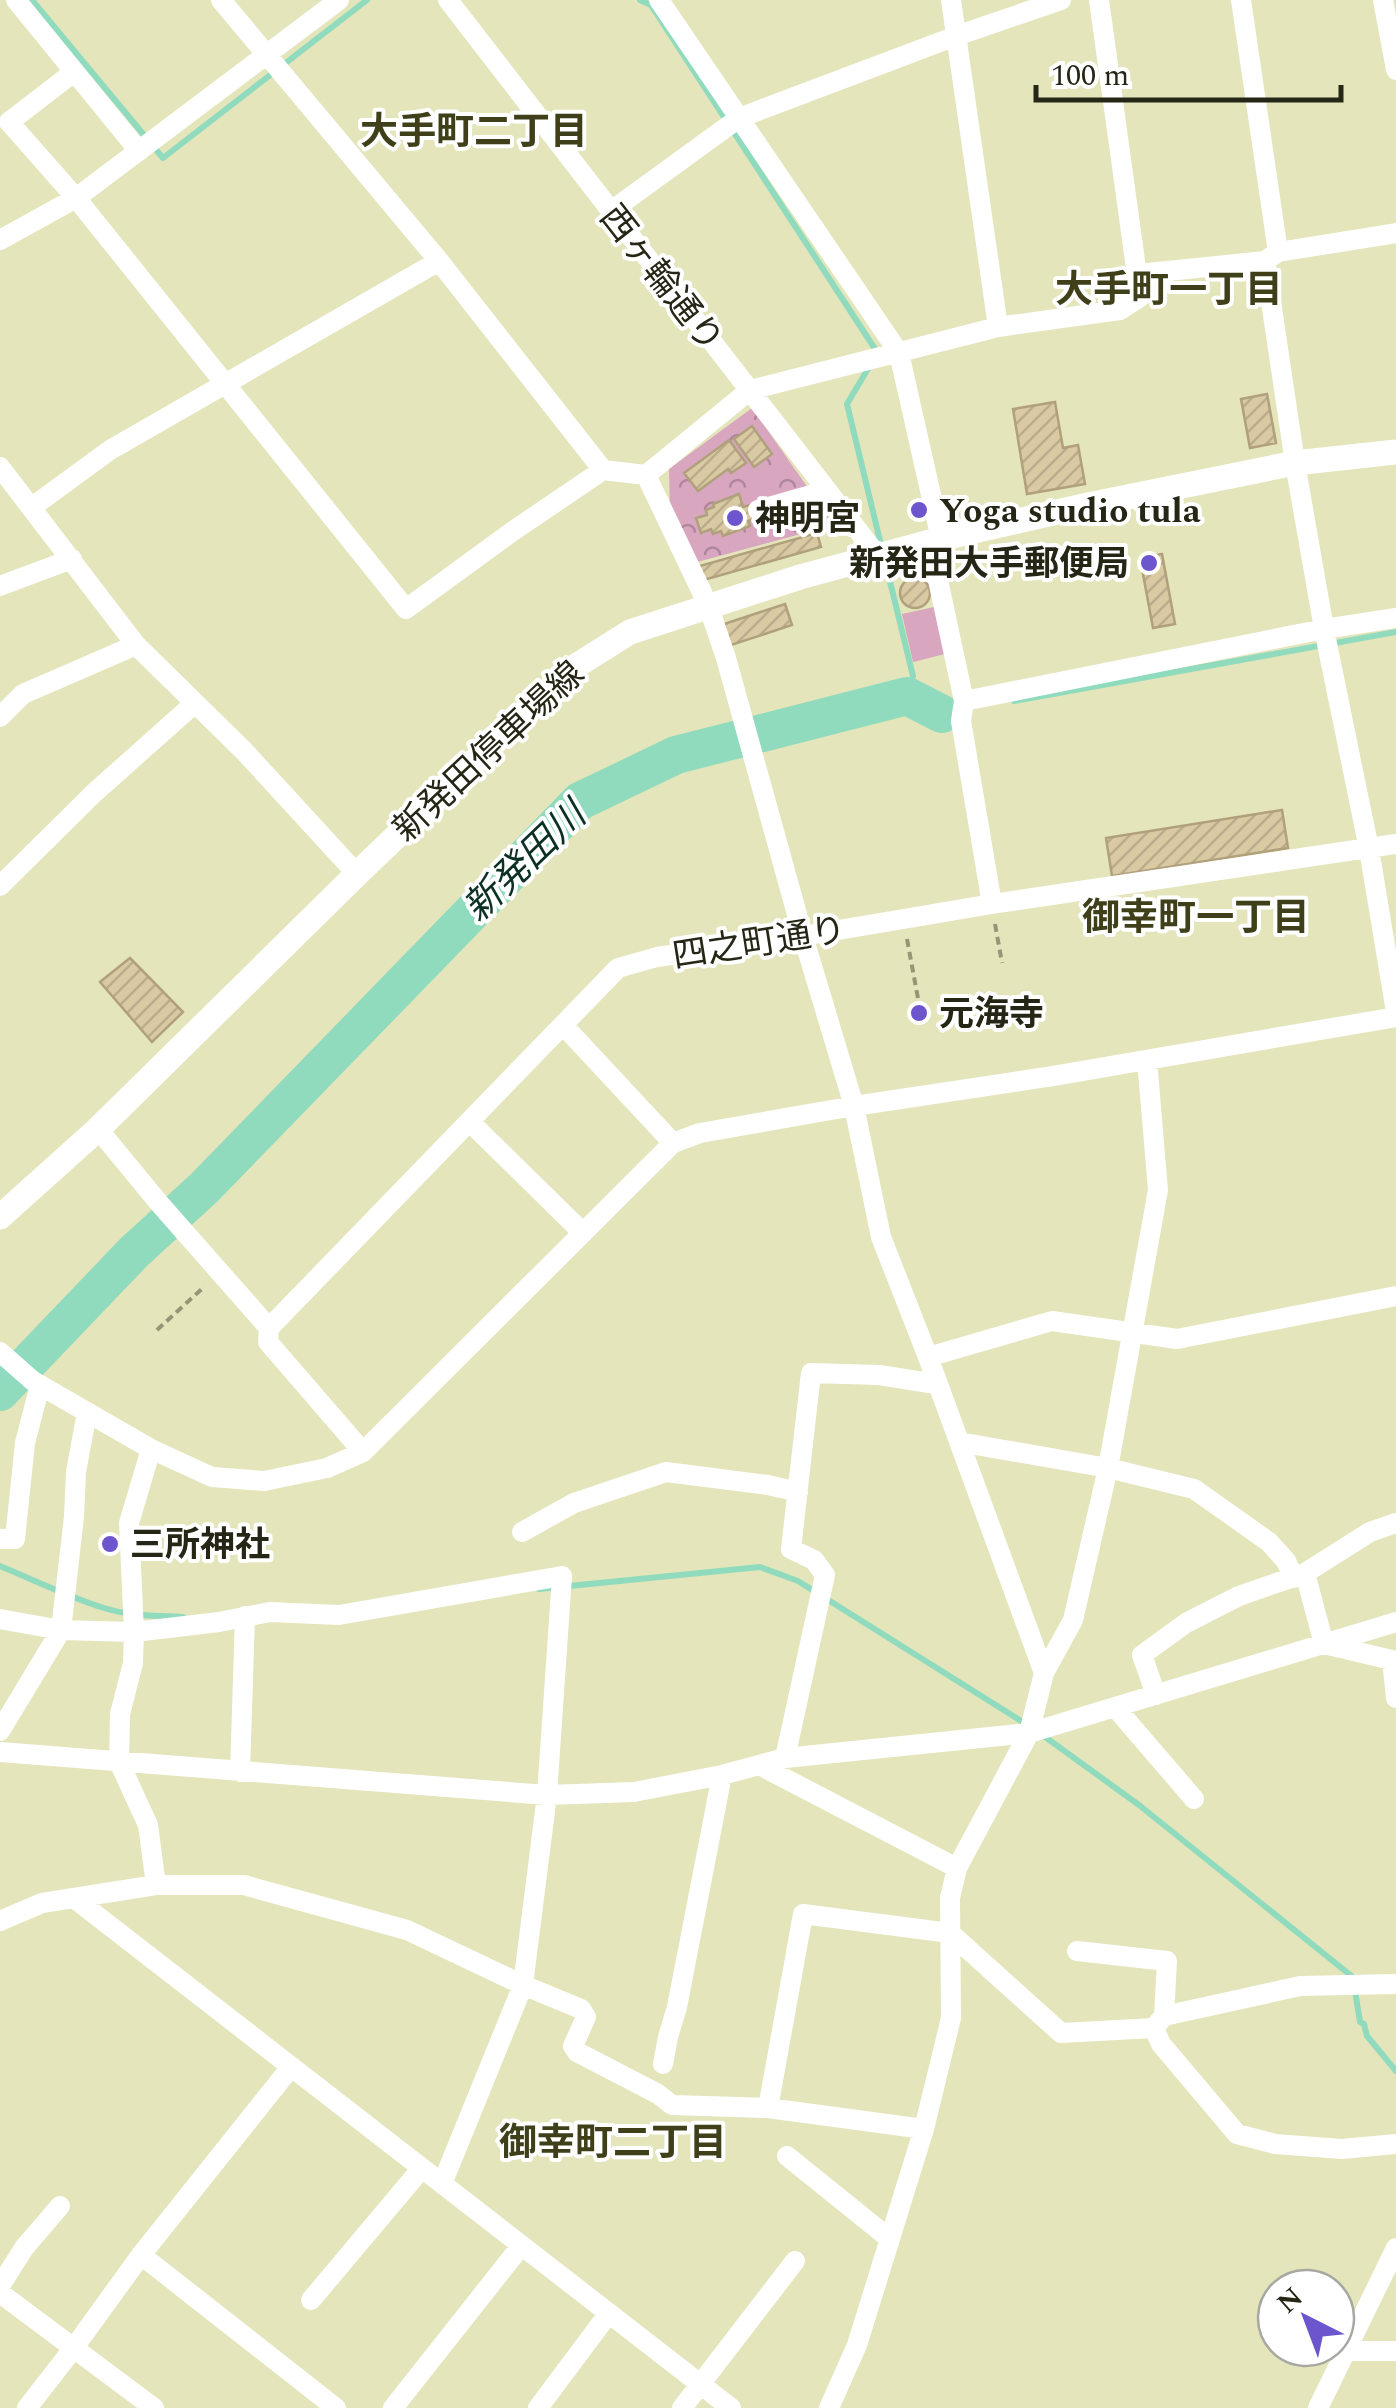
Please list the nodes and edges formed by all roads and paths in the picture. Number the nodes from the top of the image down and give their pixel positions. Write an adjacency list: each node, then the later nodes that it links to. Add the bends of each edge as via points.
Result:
1 (16, 0): 14 (street)
2 (221, 0): 12 (street)
3 (340, 0): 12 (street)
4 (448, 0): 19 (street, 西ヶ輪通り)
5 (659, 0): 15 (street)
6 (951, 0): 11 (street)
7 (1061, 0): 11 (street)
8 (1098, 0): 24 (street)
9 (1241, 0): 22 (street)
10 (1384, 0): 13 (street)
11 (956, 36): 15 (street); 25 (street)
12 (268, 54): 17 (street); 23 (street)
13 (1396, 70)
14 (74, 72): 16 (street, via 9,122); 17 (street)
15 (739, 118): 19 (street); 26 (street)
16 (7, 133): 18 (street)
17 (139, 151): 18 (street)
18 (76, 198): 21 (street); 27 (street)
19 (611, 211): 28 (street, 西ヶ輪通り)
20 (1396, 233): 22 (street)
21 (0, 240)
22 (1272, 257): 24 (street); 30 (street)
23 (439, 260): 27 (street); 32 (street)
24 (1138, 274): 25 (street, via 1140,297 1120,310)
25 (998, 326): 26 (street)
26 (898, 353): 28 (street); 37 (street)
27 (224, 383): 32 (street, via 406,609); 35 (street, via 110,450)
28 (750, 390): 33 (street); 38 (street, 西ヶ輪通り)
29 (1396, 452): 30 (main road, 新発田停車場線)
30 (1295, 463): 37 (main road, 新発田停車場線); 43 (street)
31 (0, 467): 35 (street)
32 (603, 470): 33 (street)
33 (646, 475): 41 (street)
34 (815, 494): 36 (street)
35 (32, 507): 39 (street)
36 (758, 510)
37 (936, 541): 38 (main road, 新発田停車場線); 46 (street)
38 (877, 555): 41 (main road, 新発田停車場線)
39 (72, 560): 40 (street); 44 (street)
40 (0, 586)
41 (708, 605): 50 (main road, 新発田停車場線, via 630,632 571,668); 54 (street)
42 (1396, 618): 43 (street)
43 (1326, 639): 46 (street); 49 (street)
44 (136, 646): 45 (street); 47 (street, via 23,694)
45 (195, 702): 50 (street); 51 (street)
46 (962, 711): 52 (street)
47 (0, 717)
48 (1396, 844): 49 (street, 四之町通り)
49 (1369, 849): 52 (street, 四之町通り); 57 (street)
50 (357, 874): 62 (main road, 新発田停車場線)
51 (0, 886)
52 (992, 904): 53 (street, 四之町通り); 55 (path)
53 (904, 920): 54 (street, 四之町通り); 56 (path)
54 (803, 936): 58 (street, 四之町通り, via 618,968); 60 (street)
55 (1002, 963)
56 (919, 1004)
57 (1396, 1015): 59 (street)
58 (563, 1025): 61 (street, 四之町通り); 63 (street)
59 (1147, 1060): 60 (street); 70 (street, via 1158,1190)
60 (854, 1106): 63 (street); 72 (street, via 881,1237)
61 (470, 1122): 65 (street); 68 (street, 四之町通り)
62 (98, 1130): 64 (main road, 新発田停車場線); 66 (street)
63 (673, 1143): 65 (street)
64 (0, 1217)
65 (582, 1232): 78 (street)
66 (220, 1272): 68 (street); 69 (path)
67 (1396, 1296): 70 (street, via 1177,1339)
68 (269, 1328): 78 (street, via 268,1342)
69 (157, 1330)
70 (1134, 1332): 72 (street, via 1052,1321); 79 (street)
71 (4, 1355): 73 (street)
72 (928, 1357): 74 (street)
73 (37, 1383): 75 (street); 83 (street, via 15,1539)
74 (936, 1384): 76 (street); 80 (street, via 811,1374)
75 (87, 1412): 77 (street); 88 (street)
76 (959, 1442): 79 (street); 92 (street)
77 (152, 1449): 78 (street, via 212,1478 264,1481 327,1468); 89 (street, via 129,1523)
78 (363, 1452)
79 (1108, 1468): 84 (street, via 1194,1489 1269,1542); 92 (street, via 1073,1620)
80 (798, 1492): 82 (street, via 666,1472 574,1504); 99 (street, via 791,1549 826,1575)
81 (1396, 1523): 84 (street)
82 (522, 1532)
83 (0, 1538)
84 (1299, 1575): 90 (street); 93 (street, via 1238,1596 1142,1655)
85 (245, 1616): 89 (street); 102 (street); 104 (street, via 340,1615 562,1576)
86 (0, 1619): 88 (street)
87 (1396, 1622): 90 (street)
88 (61, 1630): 89 (street); 96 (street)
89 (134, 1632): 100 (street)
90 (1324, 1644): 91 (street); 93 (street)
91 (1394, 1660): 94 (street)
92 (1044, 1673): 97 (street)
93 (1156, 1695): 95 (street)
94 (1396, 1698)
95 (1116, 1707): 97 (street); 105 (street)
96 (0, 1731)
97 (1029, 1733): 99 (street); 106 (street)
98 (0, 1752): 100 (street)
99 (786, 1758): 101 (street)
100 (119, 1762): 102 (street); 107 (street, via 148,1825)
101 (759, 1765): 103 (street); 106 (street)
102 (240, 1772): 104 (street)
103 (722, 1775): 104 (street, via 634,1792); 115 (street)
104 (548, 1795): 113 (street)
105 (1194, 1800)
106 (957, 1868): 110 (street)
107 (156, 1885): 108 (street); 113 (street, via 244,1885 407,1930)
108 (74, 1898): 109 (street); 116 (street)
109 (0, 1921)
110 (950, 1933): 114 (street, via 1061,2033); 117 (street, via 803,1914); 118 (street, via 951,2018)
111 (1077, 1951): 114 (street, via 1167,1961)
112 (1396, 1984): 114 (street, via 1300,1986)
113 (523, 1985): 117 (street, via 581,2009 586,2017 573,2046 577,2052 672,2105); 122 (street)
114 (1159, 2022): 119 (street, via 1161,2044 1237,2134 1342,2149)
115 (663, 2064)
116 (291, 2068): 121 (street); 127 (street)
117 (768, 2108): 118 (street)
118 (924, 2129): 124 (street)
119 (1396, 2144)
120 (787, 2156): 124 (street)
121 (422, 2168): 122 (street); 130 (street)
122 (442, 2184): 125 (street)
123 (60, 2206): 129 (street)
124 (890, 2239): 145 (street, via 858,2344)
125 (521, 2246): 131 (street); 141 (street)
126 (1396, 2248): 132 (street)
127 (141, 2255): 133 (street); 140 (street)
128 (795, 2261): 137 (street)
129 (0, 2290): 133 (street)
130 (311, 2300)
131 (610, 2313): 137 (street); 142 (street)
132 (1356, 2332)
133 (73, 2349): 138 (street); 139 (street)
134 (1396, 2350): 135 (street)
135 (1356, 2351)
136 (1338, 2368): 146 (street)
137 (700, 2384): 143 (street); 144 (street)
138 (27, 2408)
139 (154, 2408)
140 (336, 2408)
141 (392, 2408)
142 (538, 2408)
143 (682, 2408)
144 (732, 2408)
145 (829, 2408)
146 (1318, 2408)

